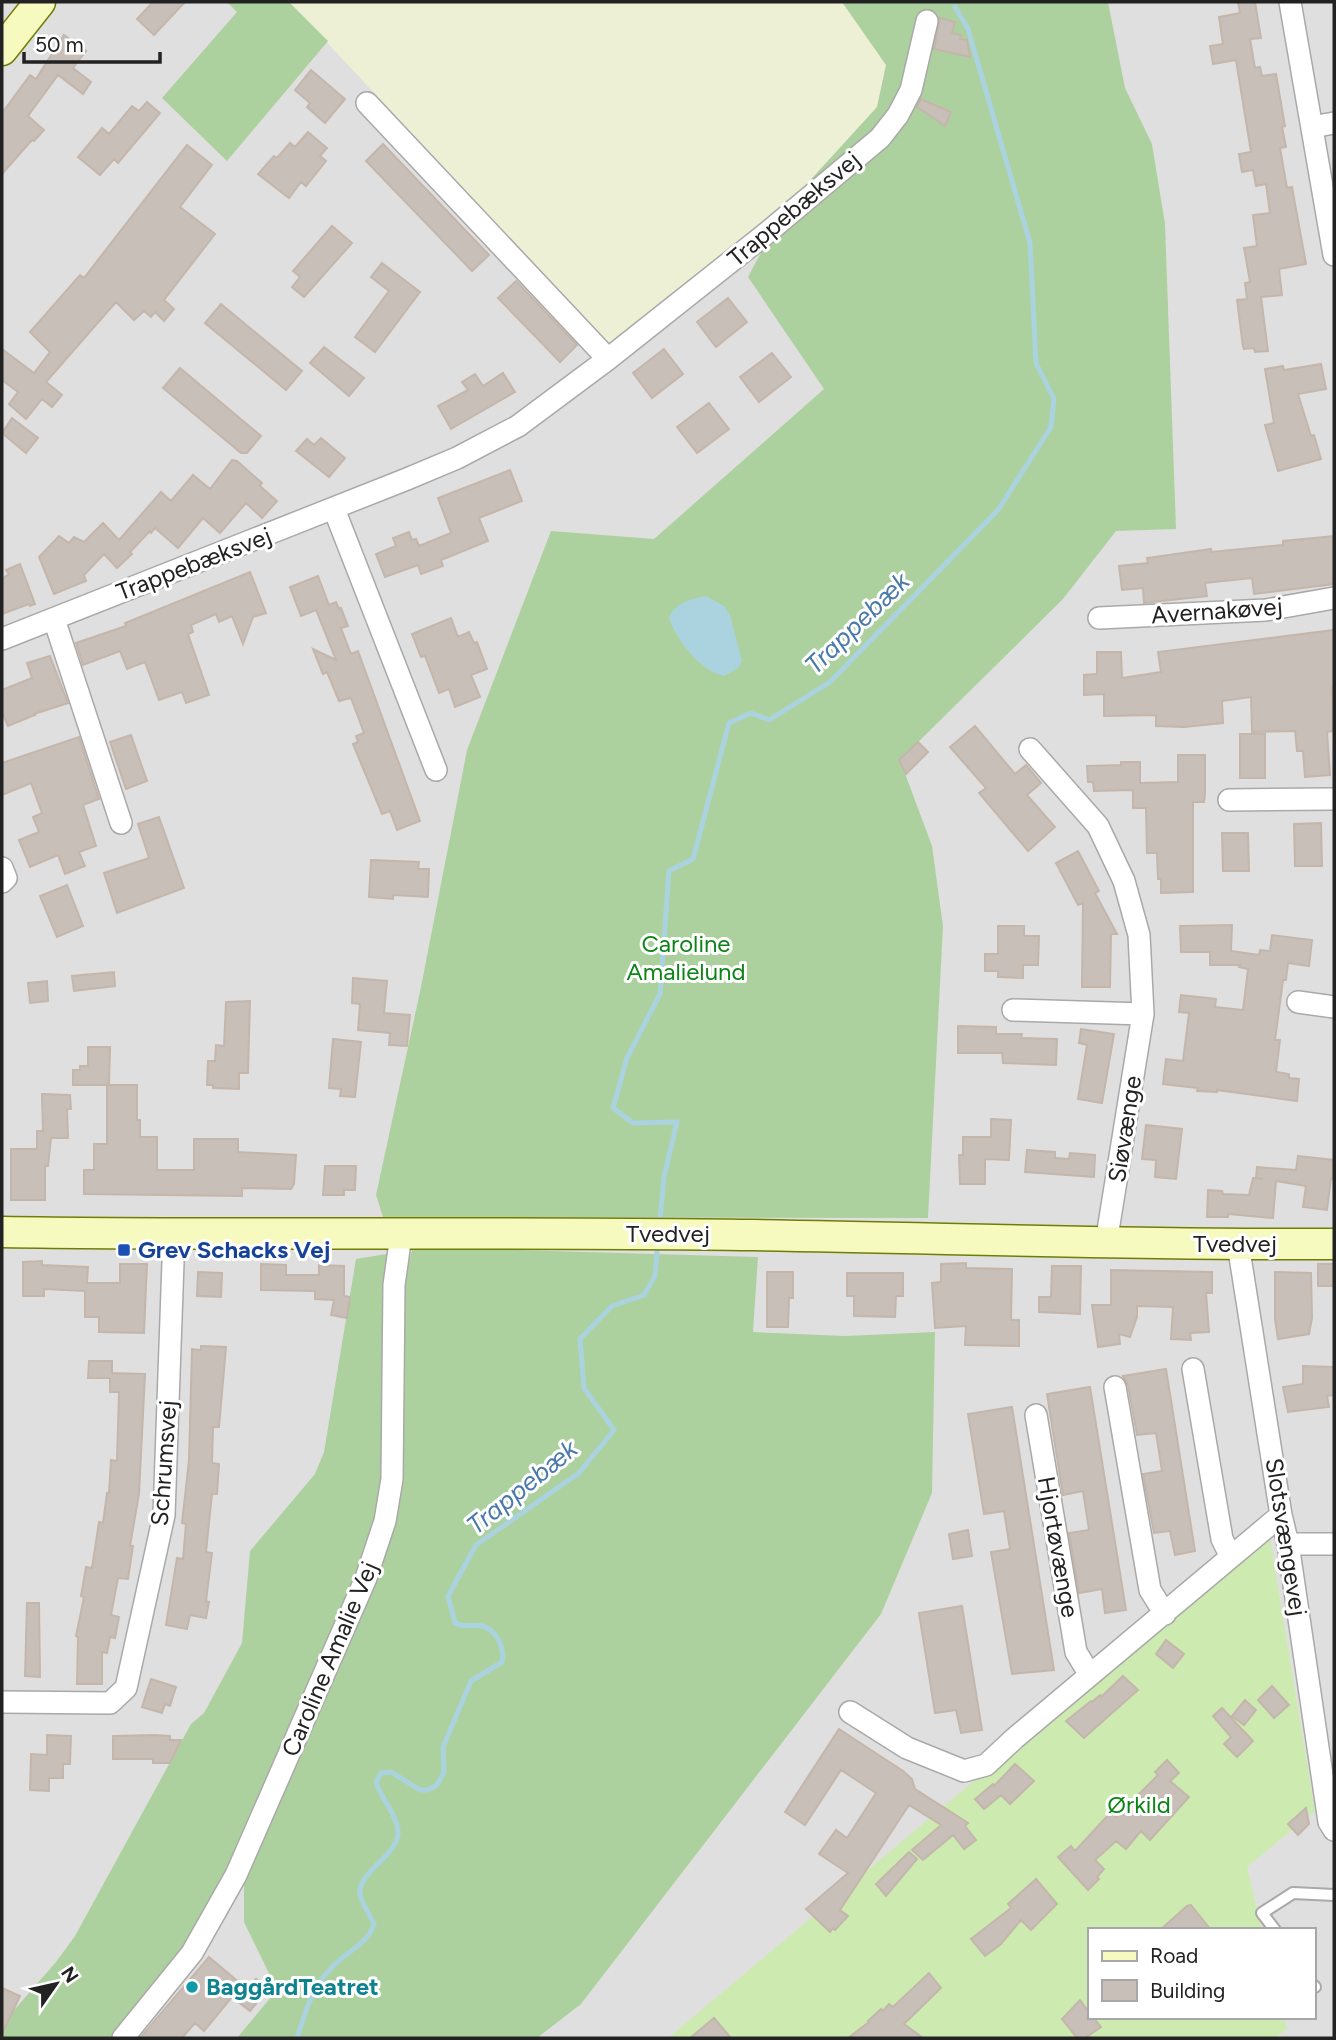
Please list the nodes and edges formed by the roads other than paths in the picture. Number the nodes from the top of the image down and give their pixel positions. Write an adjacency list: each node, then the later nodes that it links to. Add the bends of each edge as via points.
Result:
1 (40, 2): 4 (street)
2 (1290, 2): 7 (street)
3 (927, 21): 9 (street, Trappebæksvej, via 911,90 880,138)
4 (2, 50)
5 (367, 103): 9 (street)
6 (1334, 124): 7 (street)
7 (1312, 127): 8 (street)
8 (1334, 255)
9 (608, 359): 10 (street, Trappebæksvej, via 518,426 457,458)
10 (334, 509): 13 (street, Trappebæksvej); 16 (street)
11 (1334, 598): 12 (street, Avernakøvej, via 1266,610)
12 (1099, 618)
13 (54, 619): 14 (street, Trappebæksvej); 19 (street)
14 (2, 639)
15 (1030, 749): 25 (street, Siøvænge, via 1098,826 1124,881 1139,935)
16 (436, 770)
17 (1334, 799): 18 (street)
18 (1229, 800)
19 (121, 823)
20 (2, 867): 21 (street, via 6,877)
21 (2, 882)
22 (1298, 1002): 23 (street)
23 (1334, 1007)
24 (1013, 1010): 25 (street)
25 (1143, 1014): 29 (street, Siøvænge)
26 (2, 1232): 27 (street, Tvedvej)
27 (174, 1234): 28 (street, Tvedvej); 41 (street, Schrumsvej, via 164,1515 126,1688 110,1703)
28 (401, 1235): 29 (street, Tvedvej, via 750,1235); 46 (street, Caroline Amalie Vej, via 394,1285 391,1479 385,1521 366,1578 236,1875 191,1953)
29 (1106, 1243): 30 (street, Tvedvej)
30 (1238, 1244): 31 (street, Tvedvej); 35 (street, Slotsvængevej)
31 (1334, 1244)
32 (1193, 1368): 38 (street, via 1222,1538)
33 (1115, 1387): 39 (street, via 1150,1590)
34 (1036, 1415): 40 (street, Hjortøvænge, via 1076,1652)
35 (1281, 1515): 36 (street, Slotsvængevej); 38 (street)
36 (1288, 1544): 37 (street); 43 (street, Slotsvængevej, via 1329,1822)
37 (1334, 1544)
38 (1231, 1557): 39 (street)
39 (1165, 1614): 40 (street)
40 (1090, 1675): 42 (street, via 986,1765 964,1771 907,1748)
41 (2, 1702)
42 (850, 1712)
43 (1334, 1830)
44 (1334, 1895): 45 (lane, via 1293,1894 1262,1913)
45 (1273, 1928)
46 (123, 2038)

